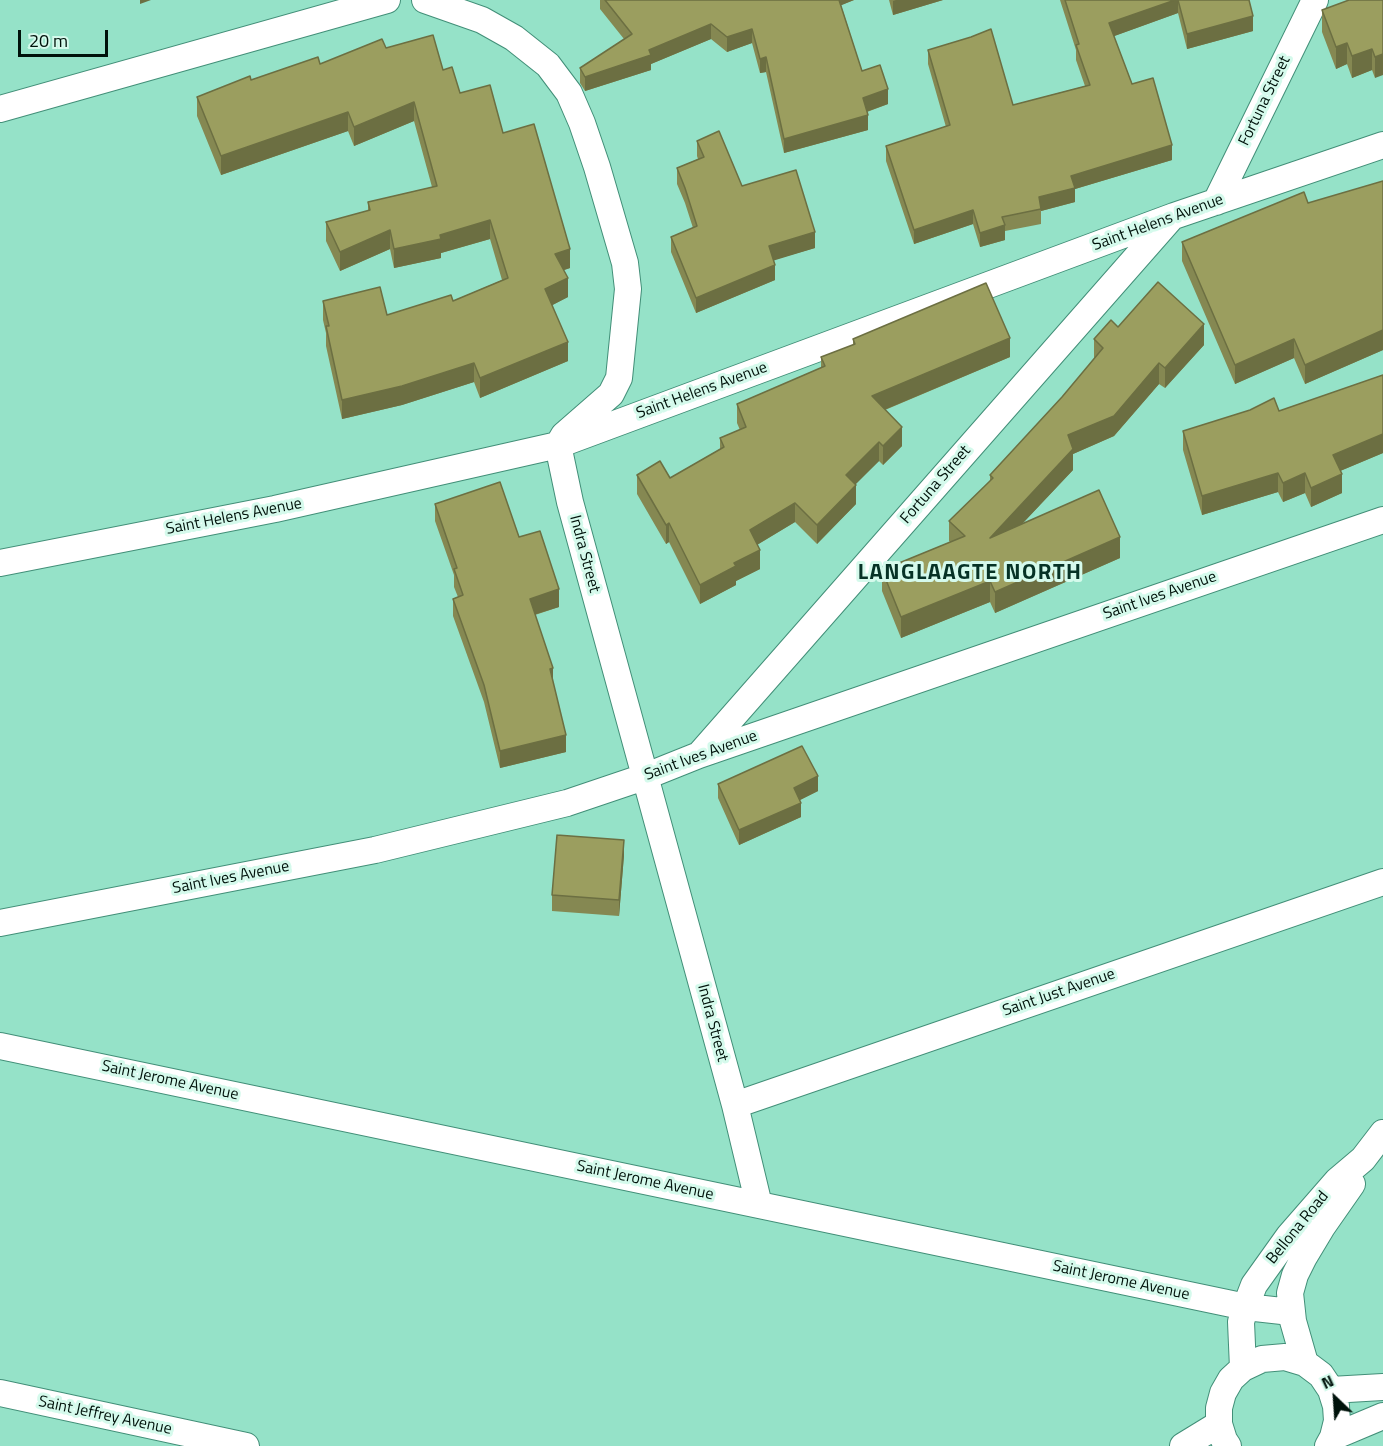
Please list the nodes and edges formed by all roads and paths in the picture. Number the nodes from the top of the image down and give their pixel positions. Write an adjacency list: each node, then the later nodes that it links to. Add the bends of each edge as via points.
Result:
1 (387, 0): 4 (street)
2 (425, 0): 8 (street, via 482,20 514,38 548,65 569,93 597,167 625,263 628,290 619,378 606,399 564,435)
3 (1315, 0): 6 (street, Fortuna Street)
4 (0, 110)
5 (1383, 145): 6 (street, Saint Helens Avenue)
6 (1216, 202): 7 (street, Saint Helens Avenue)
7 (1174, 216): 8 (street, Saint Helens Avenue); 11 (street, Fortuna Street)
8 (558, 445): 10 (street, Saint Helens Avenue, via 275,509); 12 (street, Indra Street)
9 (1383, 520): 11 (street, Saint Ives Avenue)
10 (0, 563)
11 (699, 755): 12 (street, Saint Ives Avenue)
12 (644, 777): 14 (street, Saint Ives Avenue, via 567,803 375,850); 16 (street, Indra Street)
13 (1383, 882): 16 (street, Saint Just Avenue)
14 (0, 923)
15 (0, 1046): 19 (street, Saint Jerome Avenue)
16 (735, 1105): 19 (street, Indra Street)
17 (1383, 1133): 18 (street, Bellona Road)
18 (1363, 1159): 20 (street, Bellona Road, via 1337,1180 1289,1236 1254,1285); 21 (street, Bellona Road, via 1351,1189 1322,1227 1295,1275)
19 (759, 1205): 20 (street, Saint Jerome Avenue)
20 (1245, 1307): 21 (street, Saint Jerome Avenue); 23 (street, Bellona Road, via 1241,1322)
21 (1291, 1311): 22 (street, Bellona Road)
22 (1305, 1363): 23 (street, via 1285,1357 1262,1359); 25 (street, via 1321,1375)
23 (1243, 1368): 28 (street, via 1223,1393 1219,1408)
24 (1383, 1387): 25 (street)
25 (1331, 1390): 29 (street, via 1336,1413)
26 (0, 1393): 30 (street, Saint Jeffrey Avenue)
27 (1383, 1416): 29 (street)
28 (1224, 1435): 31 (street)
29 (1331, 1441)
30 (246, 1446)
31 (1183, 1446)

